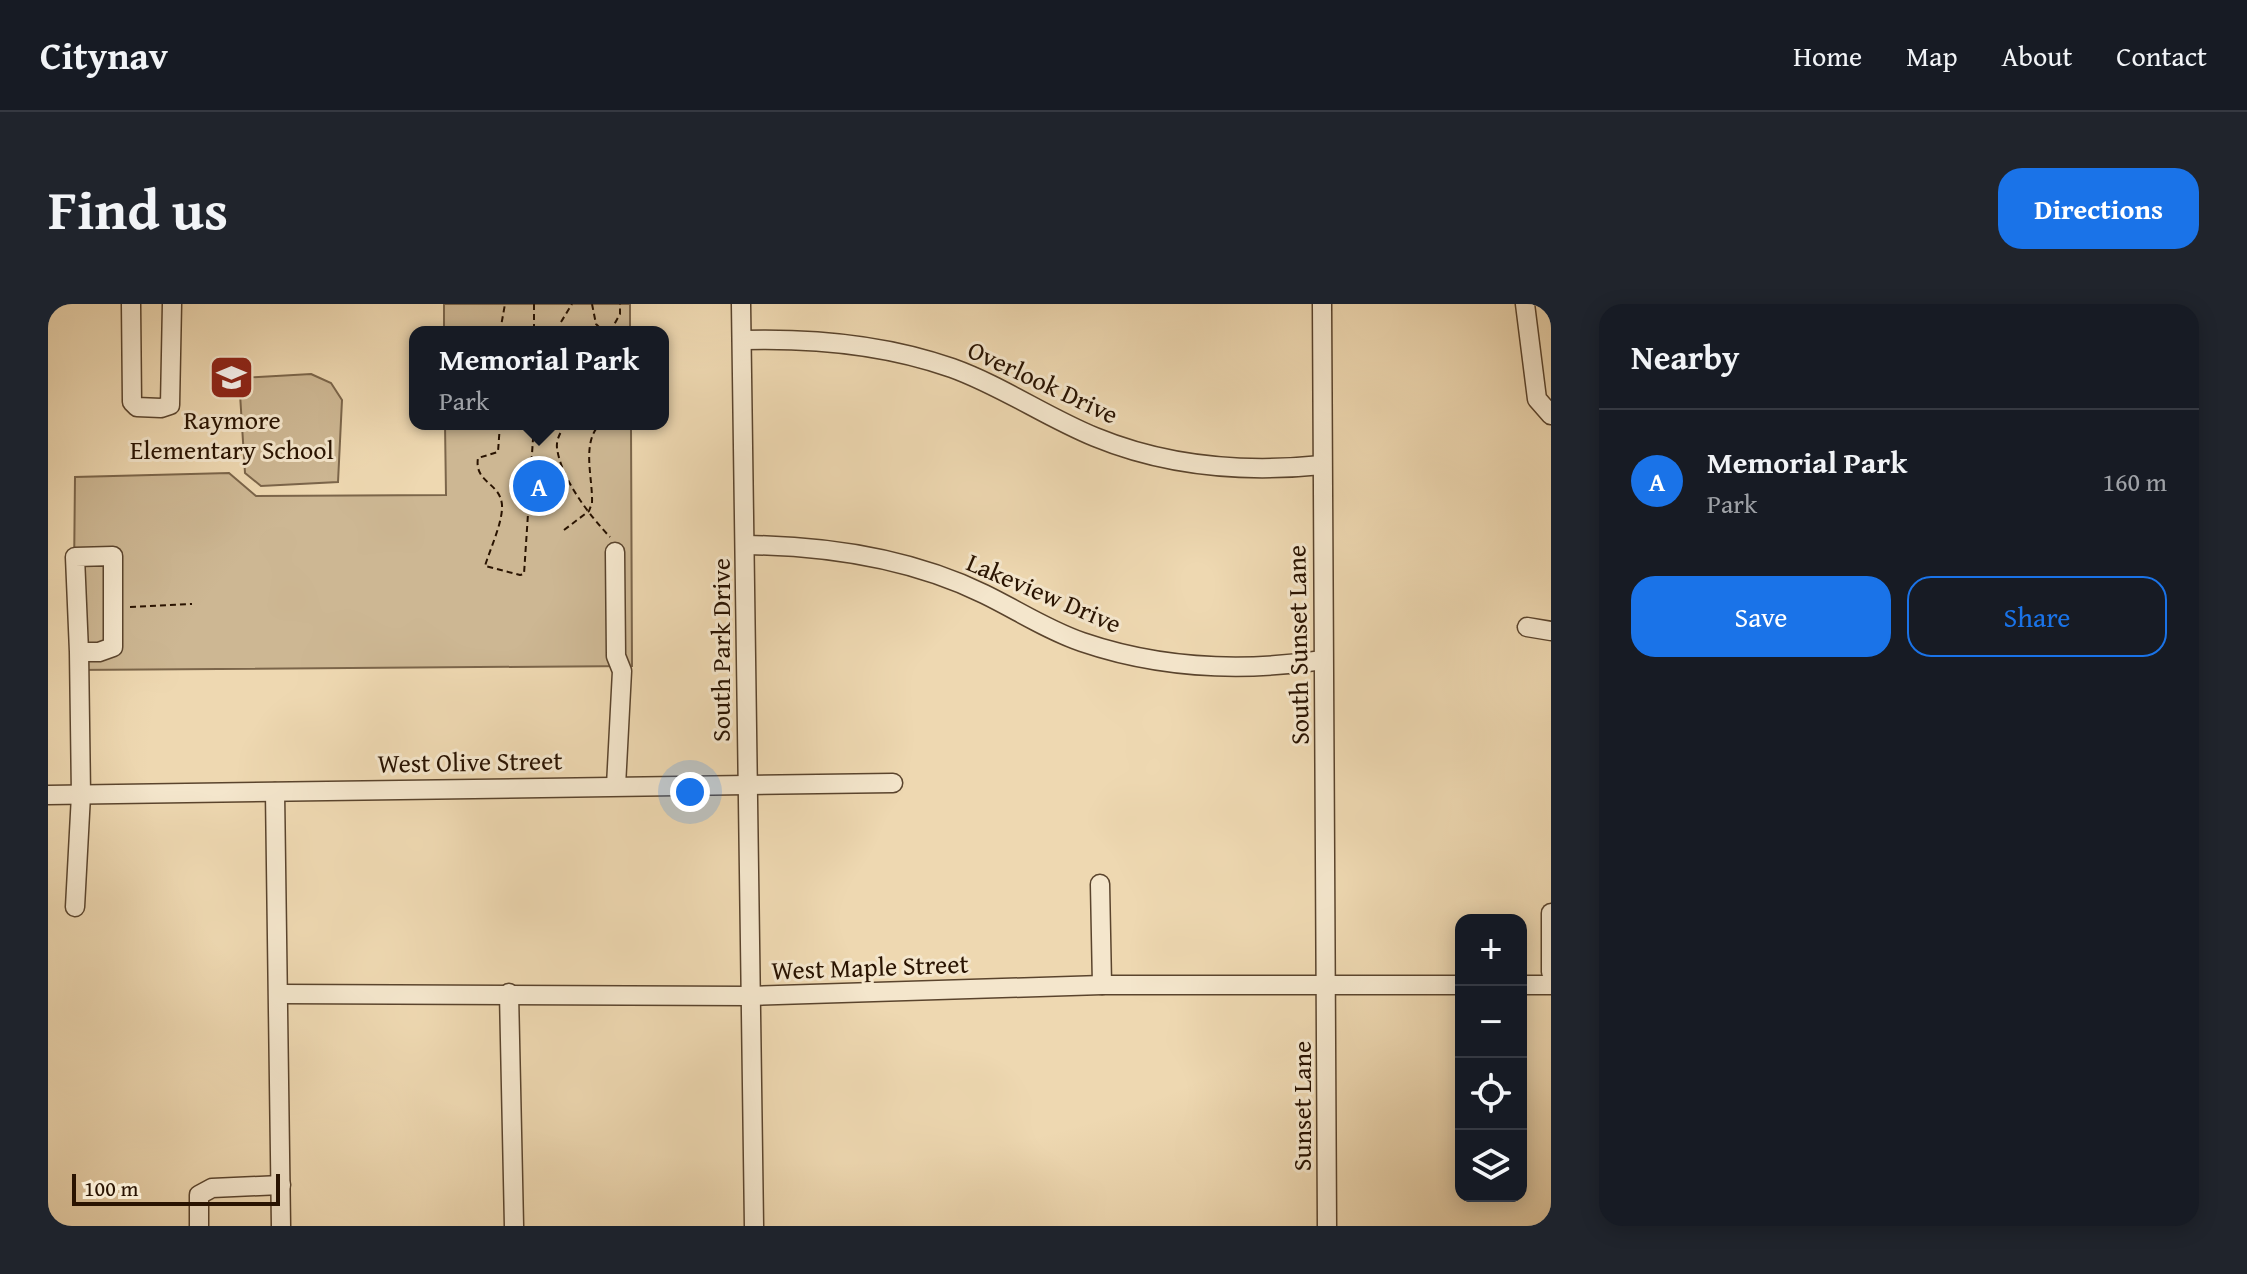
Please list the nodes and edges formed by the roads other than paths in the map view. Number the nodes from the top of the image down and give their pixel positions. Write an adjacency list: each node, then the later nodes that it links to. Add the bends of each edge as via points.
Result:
1 (131, 304): 2 (street, via 132,402 161,408 170,405)
2 (172, 304)
3 (741, 304): 6 (street, South Park Drive)
4 (1322, 304): 8 (street, South Sunset Lane)
5 (1525, 304): 7 (street, via 1537,399)
6 (742, 340): 8 (street, Overlook Drive, via 832,341 914,357 984,381 1094,436 1165,459 1247,470); 9 (street, South Park Drive)
7 (1551, 415)
8 (1322, 465): 14 (street, South Sunset Lane)
9 (747, 545): 14 (street, Lakeview Drive, via 828,550 903,565 984,594 1083,642 1148,659 1242,668); 15 (street, South Park Drive)
10 (615, 552): 17 (street, via 616,656 622,671)
11 (1527, 627): 12 (street)
12 (1551, 631)
13 (79, 652): 13 (street, via 75,557 113,556 113,647); 20 (street)
14 (1323, 660): 29 (street, South Sunset Lane)
15 (748, 783): 16 (street, West Olive Street); 17 (street, West Olive Street); 32 (street, South Park Drive)
16 (893, 783)
17 (616, 786): 18 (street, West Olive Street)
18 (275, 792): 20 (street, West Olive Street); 31 (street)
19 (48, 795): 20 (street, West Olive Street)
20 (81, 795): 22 (street)
21 (1100, 884): 25 (street)
22 (75, 907)
23 (1551, 913): 24 (street)
24 (1551, 972)
25 (1102, 985): 29 (street, West Maple Street); 32 (street, West Maple Street)
26 (1455, 985): 29 (street, West Maple Street)
27 (1527, 985): 28 (street)
28 (1551, 985)
29 (1328, 986): 38 (street, Sunset Lane)
30 (509, 993): 31 (street, West Maple Street); 32 (street, West Maple Street); 36 (street)
31 (280, 994): 33 (street)
32 (749, 996): 37 (street, South Park Drive)
33 (281, 1185): 34 (street, via 212,1188 199,1195); 35 (street)
34 (199, 1226)
35 (281, 1226)
36 (514, 1226)
37 (754, 1226)
38 (1327, 1226)

